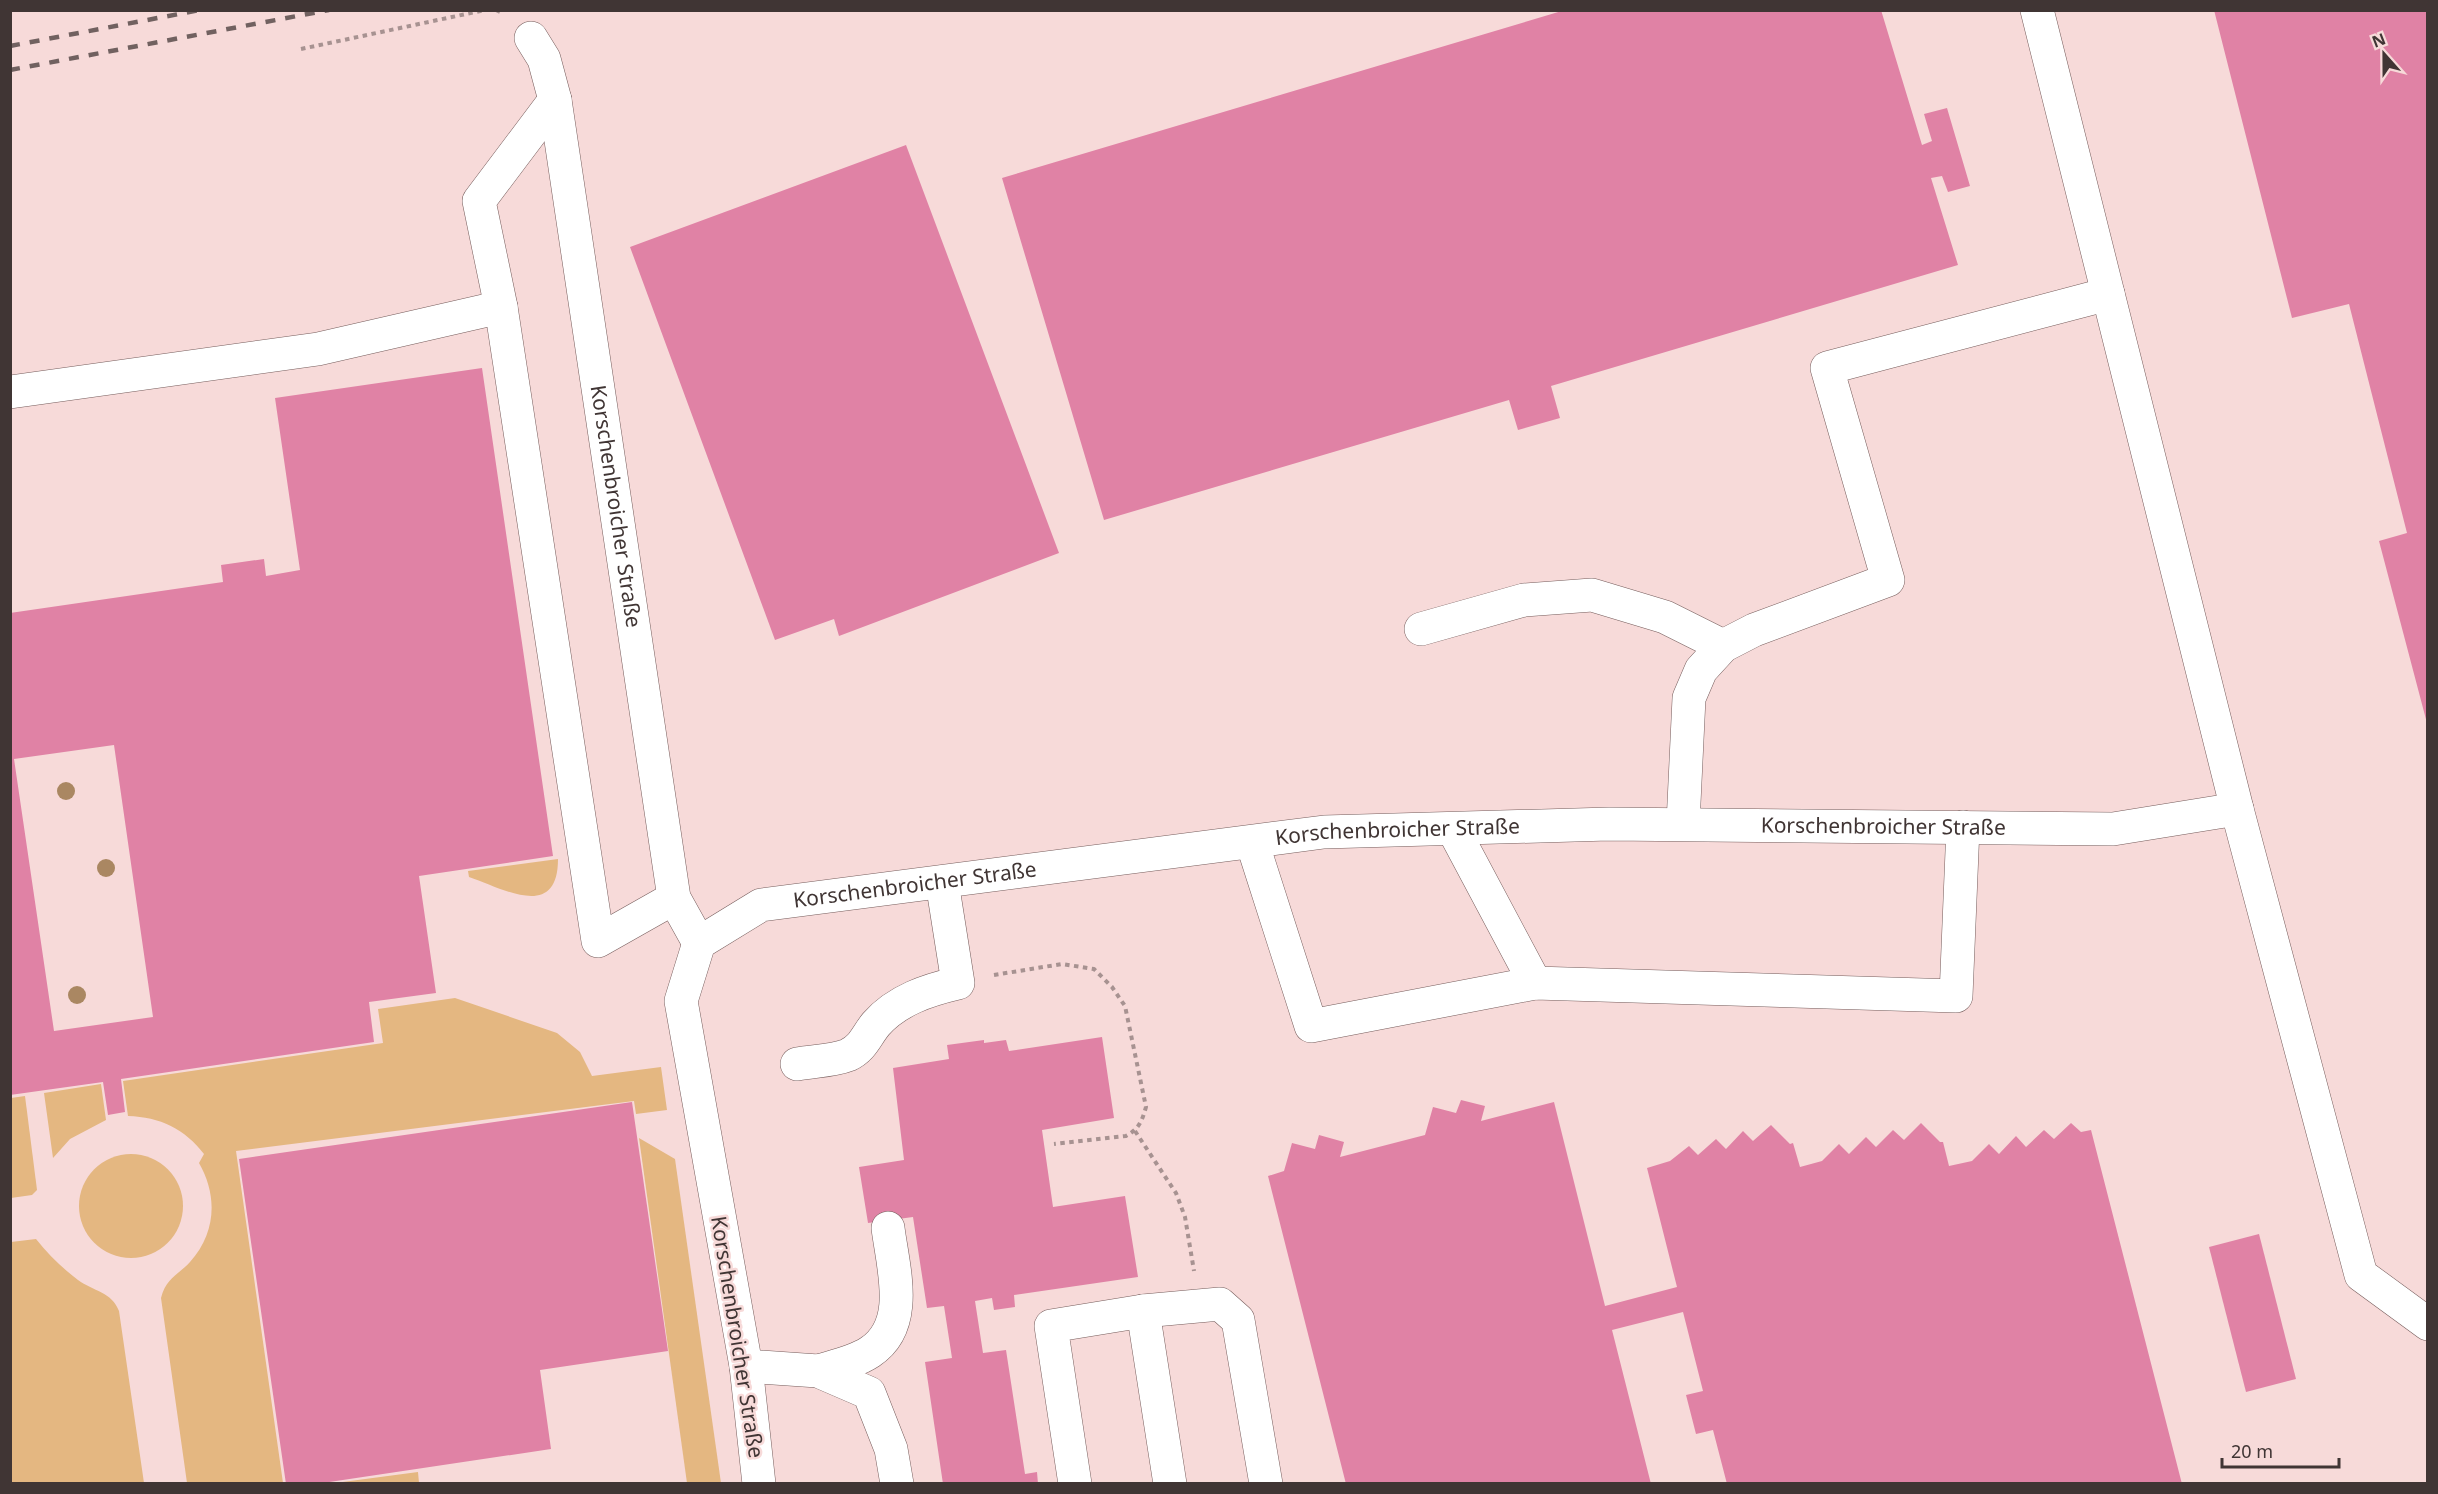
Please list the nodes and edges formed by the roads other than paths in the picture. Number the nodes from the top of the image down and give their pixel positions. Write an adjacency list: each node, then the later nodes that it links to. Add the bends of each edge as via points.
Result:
1 (2037, 10): 4 (street)
2 (531, 38): 3 (street, Korschenbroicher Straße, via 544,59)
3 (555, 100): 5 (street, via 479,201); 15 (street, Korschenbroicher Straße)
4 (2108, 294): 8 (street, via 1827,368 1888,580 1754,630); 9 (street)
5 (501, 307): 6 (street, via 318,349); 15 (street, via 598,942)
6 (10, 392)
7 (1421, 629): 8 (street, via 1524,600 1592,595 1665,617)
8 (1723, 646): 10 (street, via 1701,670 1689,698)
9 (2237, 809): 11 (street, Korschenbroicher Straße, via 2113,829); 21 (street, via 2361,1275)
10 (1683, 824): 11 (street, Korschenbroicher Straße); 12 (street, Korschenbroicher Straße)
11 (1963, 827): 17 (street, via 1956,996)
12 (1453, 829): 13 (street, Korschenbroicher Straße, via 1324,832); 17 (street)
13 (1252, 842): 14 (street, Korschenbroicher Straße); 17 (street, via 1311,1026)
14 (942, 882): 16 (street, Korschenbroicher Straße, via 761,905); 18 (street, via 958,983 930,990 901,1004 886,1014 863,1045 847,1055)
15 (674, 898): 16 (street, Korschenbroicher Straße)
16 (699, 944): 22 (street, Korschenbroicher Straße, via 681,1001)
17 (1534, 983)
18 (797, 1064)
19 (888, 1228): 23 (street, via 896,1305 887,1337 870,1352)
20 (1143, 1311): 26 (street, via 1051,1326); 27 (street); 28 (street, via 1220,1304 1238,1320)
21 (2427, 1324)
22 (746, 1366): 23 (street); 24 (street, Korschenbroicher Straße)
23 (818, 1371): 25 (street, via 869,1394 891,1449)
24 (759, 1484)
25 (897, 1484)
26 (1075, 1484)
27 (1170, 1484)
28 (1266, 1484)

